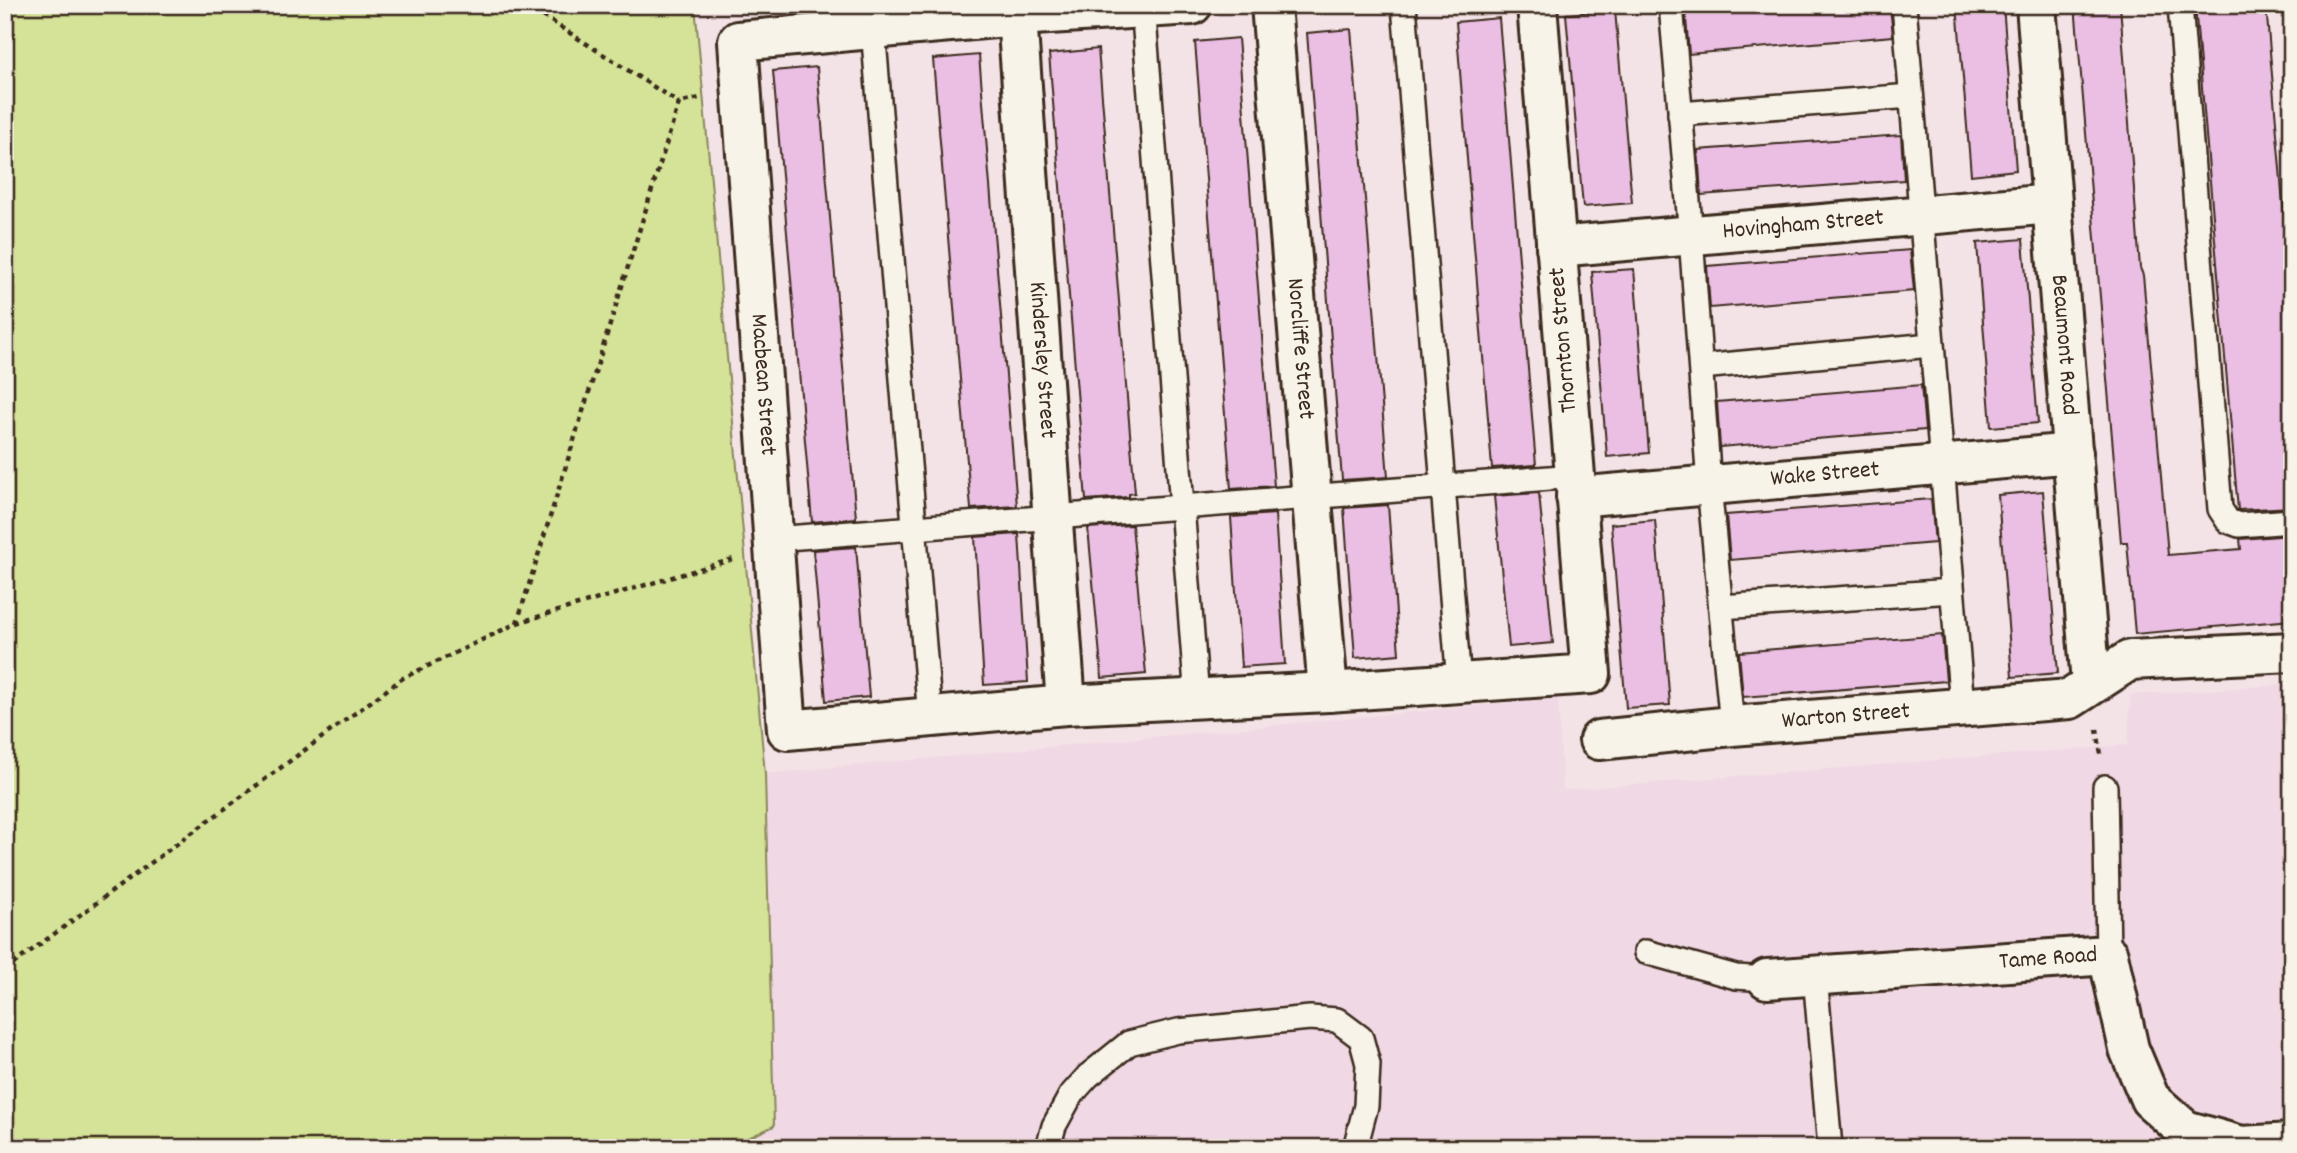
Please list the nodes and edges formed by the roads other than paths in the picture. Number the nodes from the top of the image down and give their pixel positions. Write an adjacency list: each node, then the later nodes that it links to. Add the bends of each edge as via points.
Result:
1 (1192, 5): 9 (street)
2 (1271, 5): 25 (street, Norcliffe Street)
3 (1404, 5): 23 (lane)
4 (1537, 5): 17 (street, Thornton Street)
5 (1671, 5): 13 (lane)
6 (1905, 5): 12 (lane)
7 (2036, 5): 14 (street, Beaumont Road)
8 (2180, 5): 28 (lane, via 2220,509 2228,522 2239,525)
9 (1143, 7): 10 (street); 26 (lane)
10 (1017, 16): 11 (street); 27 (street, Kindersley Street)
11 (873, 28): 29 (lane); 30 (street, Macbean Street, via 738,41)
12 (1911, 96): 13 (lane); 15 (lane)
13 (1680, 114): 16 (lane)
14 (2052, 204): 15 (street, Hovingham Street); 20 (street, Beaumont Road)
15 (1920, 216): 16 (street, Hovingham Street); 18 (lane)
16 (1691, 236): 17 (street, Hovingham Street); 19 (lane)
17 (1556, 247): 24 (street, Thornton Street)
18 (1931, 345): 19 (lane); 21 (lane)
19 (1700, 367): 22 (lane)
20 (2073, 453): 21 (street, Wake Street); 35 (street, Beaumont Road)
21 (1942, 465): 22 (street, Wake Street); 31 (lane)
22 (1709, 485): 24 (street, Wake Street); 32 (lane)
23 (1444, 486): 24 (lane); 25 (lane); 34 (lane)
24 (1576, 486): 34 (street, Thornton Street, via 1591,674)
25 (1312, 496): 26 (lane); 36 (street, Norcliffe Street)
26 (1182, 507): 27 (lane); 37 (lane)
27 (1053, 517): 29 (lane); 38 (street, Kindersley Street)
28 (2292, 522)
29 (914, 528): 30 (lane); 40 (lane)
30 (774, 543): 40 (street, Macbean Street, via 787,730)
31 (1952, 591): 32 (lane); 39 (lane)
32 (1721, 607): 41 (lane)
33 (2292, 652): 35 (street, Warton Street, via 2130,660)
34 (1460, 683): 36 (street)
35 (2091, 684): 39 (street, Warton Street, via 2070,699)
36 (1328, 692): 37 (street)
37 (1197, 699): 38 (street)
38 (1066, 705): 40 (street)
39 (1962, 706): 41 (street, Warton Street)
40 (930, 718)
41 (1732, 726): 42 (street, Warton Street)
42 (1599, 740)
43 (2105, 787): 45 (lane)
44 (1646, 952): 47 (lane, via 1736,977)
45 (2108, 955): 46 (street, Tame Road); 48 (street, Tame Road, via 2129,1049 2150,1100 2185,1129 2241,1146)
46 (1815, 975): 47 (street, Tame Road); 51 (lane)
47 (1767, 979)
48 (2292, 1143)
49 (1048, 1148): 50 (lane, via 1070,1095 1129,1043 1178,1031 1310,1018 1337,1020 1361,1038 1368,1064 1367,1106)
50 (1355, 1148)
51 (1830, 1148)

